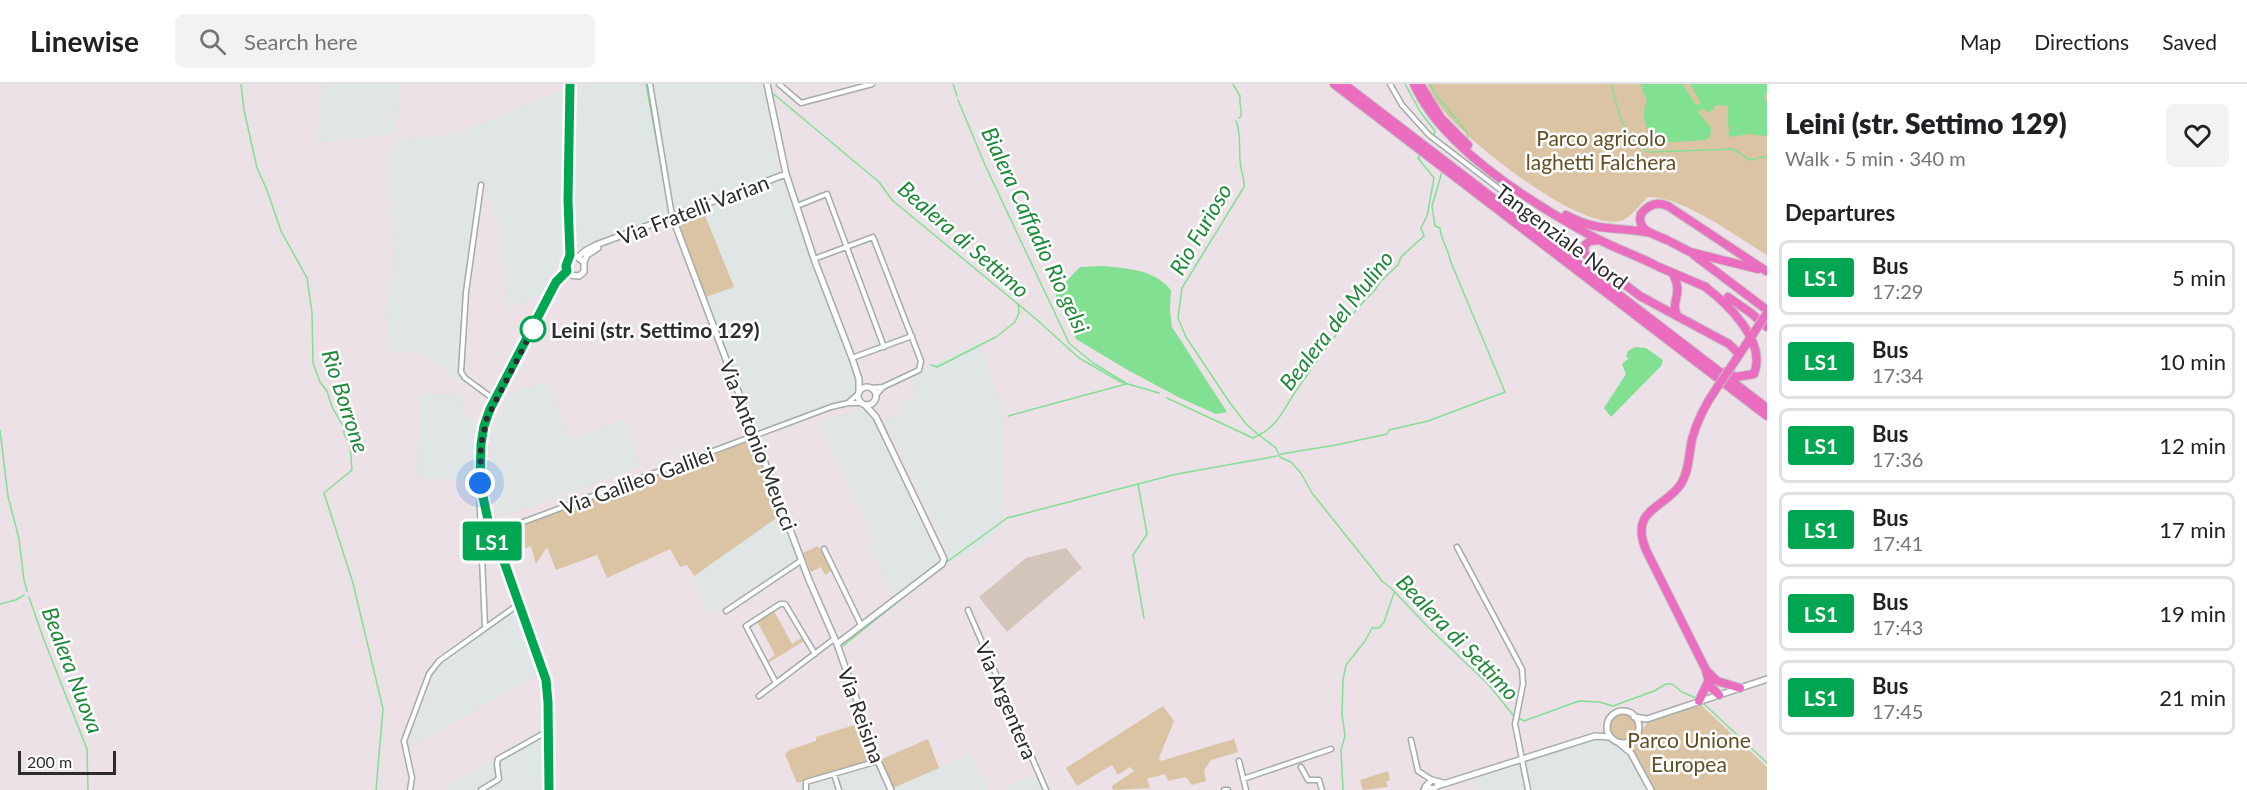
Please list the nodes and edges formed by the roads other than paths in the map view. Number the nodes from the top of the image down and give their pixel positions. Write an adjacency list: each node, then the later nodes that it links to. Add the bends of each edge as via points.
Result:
1 (570, 84): 16 (street)
2 (650, 84): 14 (street)
3 (872, 84): 10 (street, via 801,103)
4 (1335, 84): 55 (highway, Tangenziale Nord)
5 (1344, 84): 45 (highway, Tangenziale Nord)
6 (1390, 84): 20 (street, via 1417,123 1575,247)
7 (1414, 84): 17 (highway, via 1429,111 1455,141 1532,200)
8 (1420, 84): 15 (highway, via 1434,110 1460,138 1549,205 1576,221 1599,228)
9 (767, 85): 11 (street)
10 (780, 85)
11 (786, 174): 13 (street); 14 (street, Via Fratelli Varian)
12 (481, 185): 51 (street, via 466,292 461,372)
13 (796, 206): 19 (street, via 827,194); 24 (street)
14 (672, 216): 18 (street, Via Fratelli Varian); 57 (street, Via Antonio Meucci)
15 (1651, 233): 21 (highway); 26 (highway, via 1642,227 1640,216 1650,206 1663,204)
16 (570, 239): 22 (street); 23 (street)
17 (1601, 240): 20 (highway, via 1588,242); 28 (highway)
18 (601, 245): 22 (street, Via Fratelli Varian); 25 (street, Via Fratelli Varian)
19 (847, 247): 24 (street); 37 (street, via 873,237); 41 (street)
20 (1584, 249): 32 (highway, via 1624,284)
21 (1690, 252): 26 (highway); 29 (highway)
22 (577, 257): 23 (street); 25 (street)
23 (570, 259): 27 (street)
24 (814, 259): 43 (street)
25 (584, 262): 27 (street, via 582,274)
26 (1766, 272)
27 (568, 273): 51 (street, via 558,279)
28 (1673, 274): 30 (highway); 31 (highway, via 1679,288)
29 (1719, 275): 33 (highway); 35 (highway)
30 (1704, 286): 36 (highway, via 1737,302); 38 (highway, via 1741,313)
31 (1677, 298): 32 (highway); 34 (highway)
32 (1663, 309): 34 (highway)
33 (1767, 312): 39 (highway, bridge)
34 (1677, 316): 40 (highway)
35 (1767, 321)
36 (1767, 327)
37 (912, 336): 41 (street); 47 (street, via 922,366)
38 (1763, 339)
39 (1748, 342): 40 (highway); 42 (highway)
40 (1729, 344): 42 (highway)
41 (884, 346): 43 (street)
42 (1738, 357): 75 (highway, bridge, via 1698,421 1684,479 1649,511 1641,530 1646,550)
43 (852, 358): 46 (street)
44 (1765, 359): 45 (highway, via 1757,371 1745,377 1731,376)
45 (1708, 364): 54 (highway, Tangenziale Nord)
46 (859, 379): 48 (street); 49 (street)
47 (883, 387): 48 (street); 50 (street)
48 (869, 388): 49 (street); 50 (street)
49 (858, 393): 52 (street); 53 (street)
50 (875, 398): 53 (street); 56 (street)
51 (495, 400): 58 (street, via 481,444)
52 (848, 403): 53 (street); 57 (street, Via Galileo Galilei)
53 (863, 404): 56 (street)
54 (1767, 408)
55 (1767, 416)
56 (876, 417): 70 (street, via 944,559)
57 (756, 436): 60 (street, Via Galileo Galilei); 66 (street, Via Antonio Meucci)
58 (480, 478): 59 (street); 61 (street, via 486,506)
59 (480, 485): 62 (street); 71 (street)
60 (518, 524): 61 (street, Via Galileo Galilei); 63 (street, Via Galileo Galilei)
61 (497, 526): 62 (street); 63 (street)
62 (488, 530): 63 (street, via 488,537)
63 (499, 538): 67 (street)
64 (1457, 547): 93 (street, via 1522,669 1515,724)
65 (824, 549): 70 (street)
66 (802, 560): 68 (street); 72 (street, Via Antonio Meucci)
67 (519, 604): 71 (street); 85 (street, via 546,680)
68 (726, 610)
69 (968, 610): 106 (street, Via Argentera)
70 (861, 625): 72 (street)
71 (485, 627): 100 (street, via 439,661 429,674 404,741 412,778)
72 (836, 641): 73 (street); 94 (street, Via Reisina)
73 (815, 654): 76 (street); 76 (street, via 785,604 746,627)
74 (1767, 679): 77 (street)
75 (1713, 682): 77 (highway); 78 (highway); 80 (highway)
76 (776, 683): 79 (street)
77 (1740, 688): 78 (street)
78 (1719, 695): 80 (street)
79 (759, 696)
80 (1700, 701): 82 (street)
81 (1634, 717): 82 (street); 83 (street, via 1626,712 1617,713); 84 (street)
82 (1647, 719): 84 (street)
83 (1607, 727): 86 (street); 87 (street)
84 (1638, 729): 88 (street)
85 (549, 734): 101 (street, via 498,759 499,779); 102 (street)
86 (1595, 736): 87 (street); 93 (street)
87 (1610, 737): 90 (street)
88 (1635, 738): 90 (street); 92 (street)
89 (1411, 740): 99 (street, via 1418,771 1423,772)
90 (1618, 742): 92 (street)
91 (1331, 748): 96 (street)
92 (1631, 753): 110 (street)
93 (1522, 759): 99 (street); 109 (street)
94 (878, 761): 97 (street); 105 (street, Via Reisina)
95 (1239, 761): 98 (street)
96 (1300, 764): 98 (street); 108 (street, via 1308,780 1319,780)
97 (834, 774): 103 (street, via 806,782); 104 (street)
98 (1243, 779): 107 (street)
99 (1430, 787)
100 (410, 790)
101 (481, 790)
102 (549, 790)
103 (806, 790)
104 (839, 790)
105 (891, 790)
106 (1046, 790)
107 (1246, 790)
108 (1322, 790)
109 (1528, 790)
110 (1651, 790)

